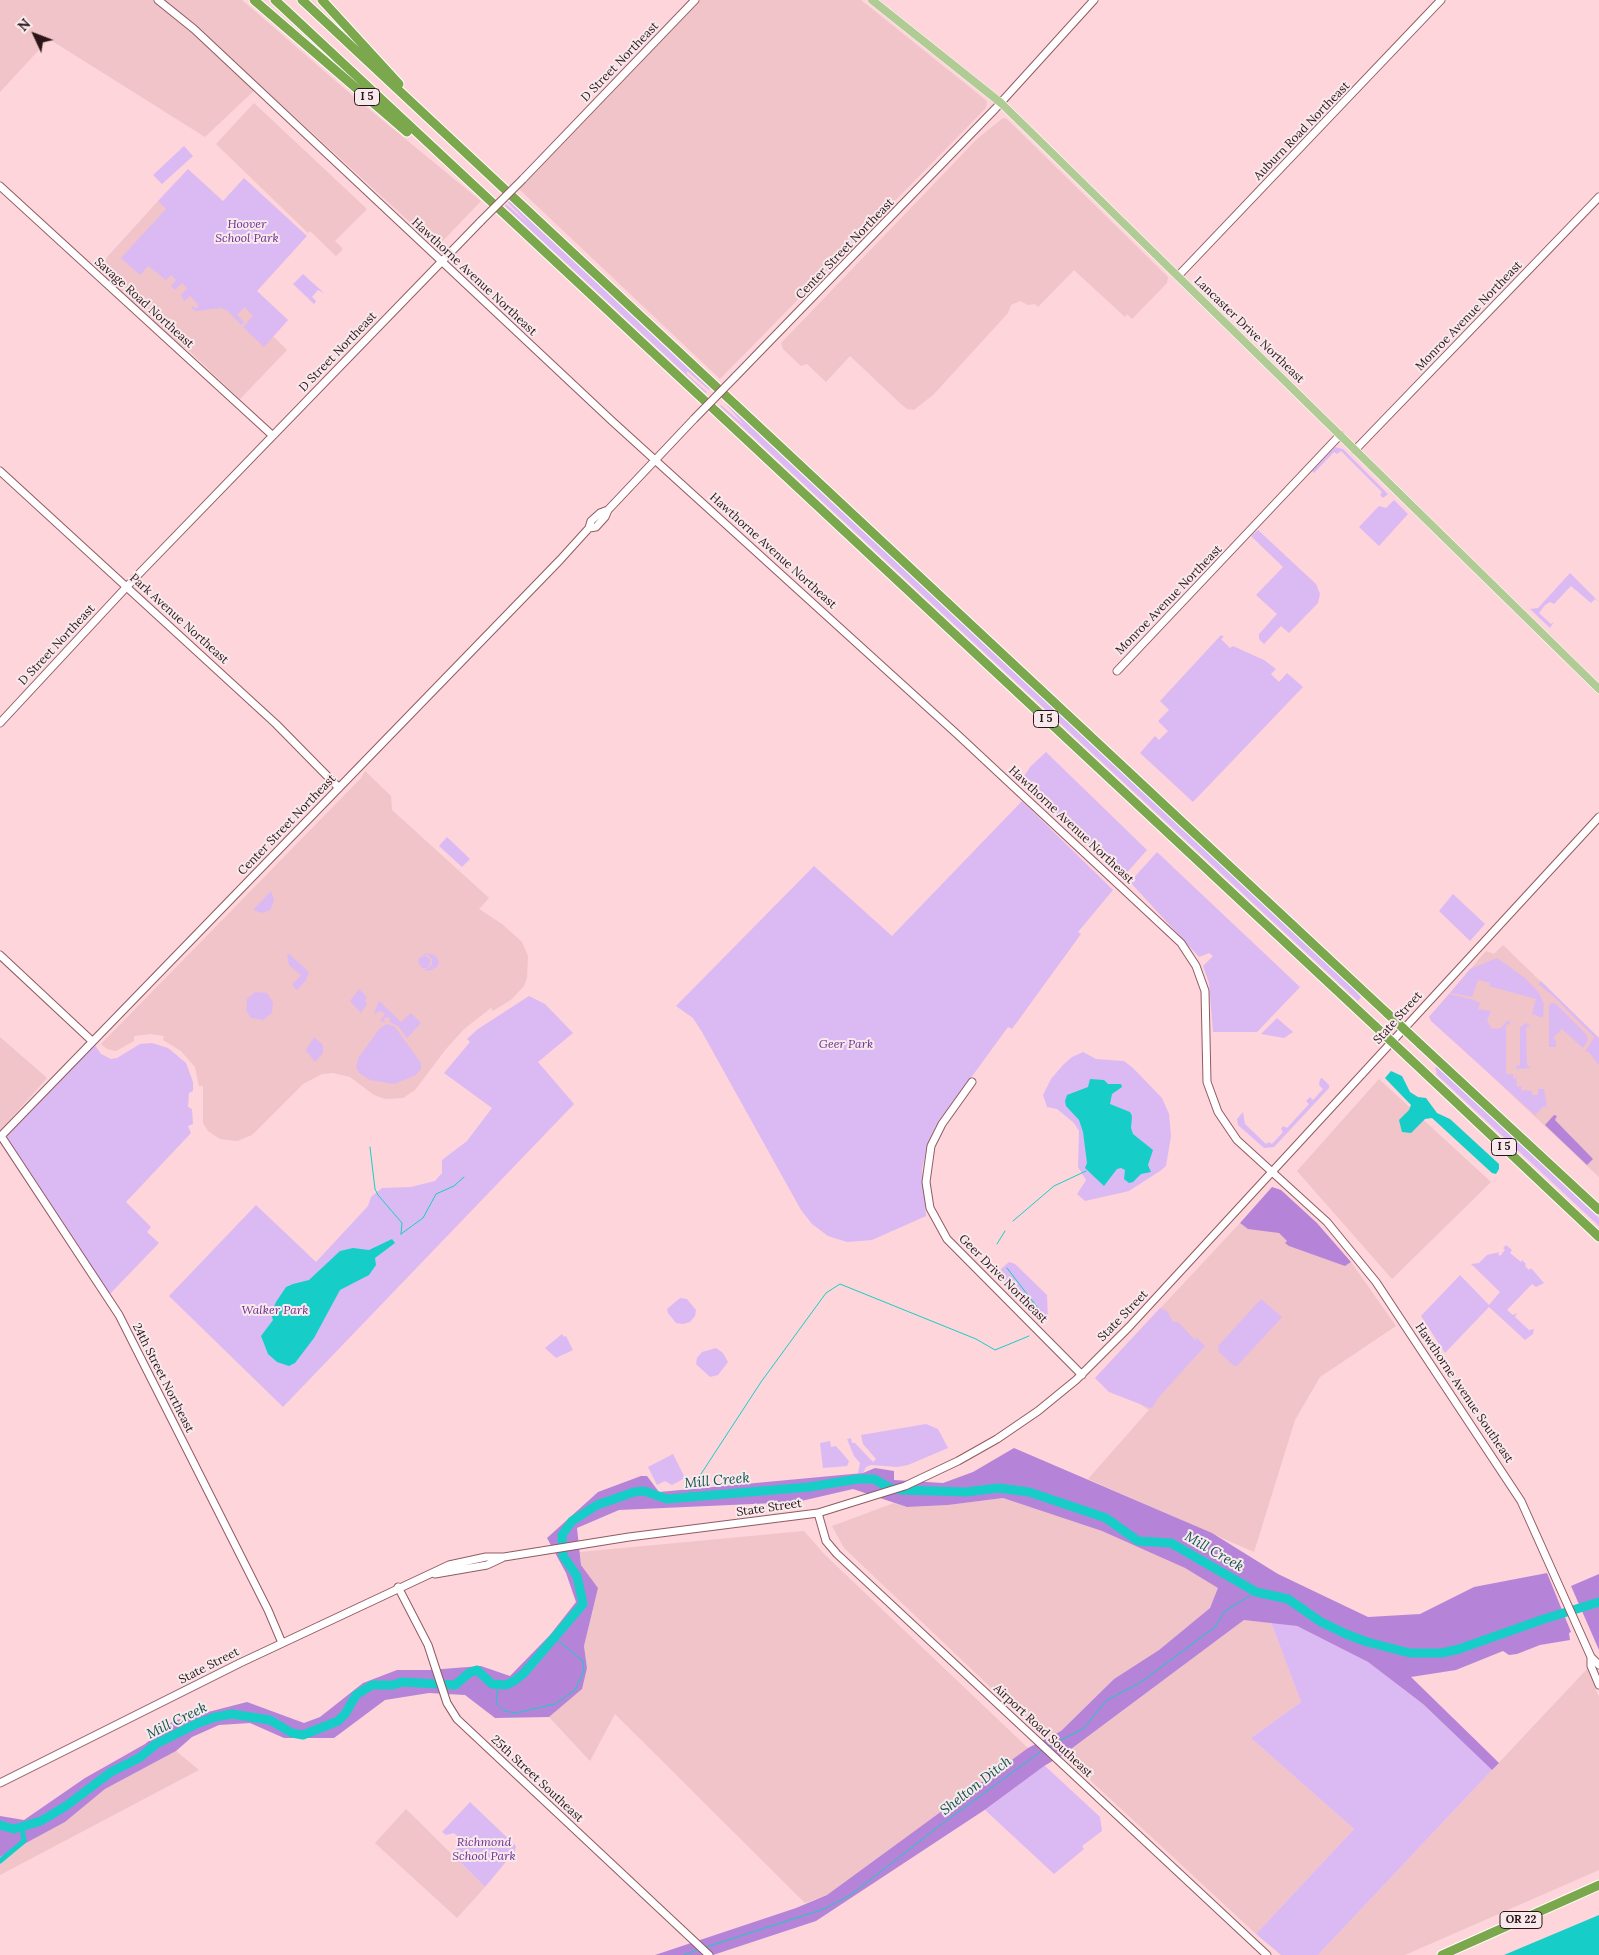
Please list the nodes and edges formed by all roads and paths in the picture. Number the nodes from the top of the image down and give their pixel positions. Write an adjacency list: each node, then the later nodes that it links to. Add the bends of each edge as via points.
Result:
1 (158, 0): 15 (main road, Hawthorne Avenue Northeast, via 194,29)
2 (254, 0): 13 (highway, I 5, via 443,164)
3 (275, 0): 13 (highway, I 5)
4 (302, 0): 11 (highway, I 5)
5 (322, 0): 11 (highway)
6 (695, 0): 15 (main road, D Street Northeast, bridge)
7 (872, 0): 10 (main road, Lancaster Drive Northeast)
8 (1094, 0): 10 (main road, Center Street Northeast)
9 (1441, 0): 16 (main road, Auburn Road Northeast)
10 (1001, 103): 16 (main road, Lancaster Drive Northeast); 20 (main road, Center Street Northeast, bridge)
11 (418, 108): 33 (highway, I 5, bridge)
12 (0, 186): 17 (main road, Savage Road Northeast)
13 (482, 193): 34 (highway, I 5, bridge)
14 (1599, 197): 19 (main road, Monroe Avenue Northeast)
15 (441, 262): 17 (main road, D Street Northeast); 20 (main road, Hawthorne Avenue Northeast)
16 (1178, 276): 18 (main road, Lancaster Drive Northeast)
17 (272, 435): 22 (main road, D Street Northeast)
18 (1340, 435): 19 (main road, Lancaster Drive Northeast); 23 (main road, Monroe Avenue Northeast)
19 (1355, 450): 24 (main road, Lancaster Drive Northeast)
20 (656, 460): 26 (main road, Center Street Northeast, via 596,527 589,528); 32 (main road, Hawthorne Avenue Northeast, via 1181,943 1196,966 1205,992 1206,1068 1211,1096 1230,1132)
21 (0, 471): 22 (main road, Park Avenue Northeast)
22 (126, 587): 25 (main road, D Street Northeast); 26 (main road, Park Avenue Northeast, via 276,724)
23 (1117, 671)
24 (1599, 689)
25 (0, 723)
26 (339, 788): 29 (main road, Center Street Northeast)
27 (1599, 817): 32 (main road, State Street)
28 (0, 955): 29 (main road)
29 (92, 1041): 31 (main road, Center Street Northeast)
30 (972, 1082): 35 (main road, Geer Drive Northeast, via 942,1124 931,1146 926,1182 930,1208 953,1246)
31 (0, 1136): 38 (main road, 24th Street Northeast, via 119,1315)
32 (1273, 1172): 35 (main road, State Street); 39 (main road, Hawthorne Avenue Southeast, via 1327,1222 1376,1282 1520,1500)
33 (1599, 1210)
34 (1599, 1237)
35 (1082, 1374): 36 (main road, State Street, via 1038,1411 997,1439 919,1480)
36 (818, 1513): 37 (main road, State Street, via 468,1560); 45 (main road, Airport Road Southeast, via 826,1541 837,1554)
37 (398, 1587): 38 (main road, State Street); 44 (main road, 25th Street Southeast, via 428,1645 451,1711)
38 (282, 1643): 42 (main road, State Street)
39 (1591, 1657): 40 (main road, Hawthorne Avenue Southeast); 41 (main road, Hawthorne Avenue Southeast)
40 (1599, 1665)
41 (1599, 1685)
42 (0, 1783)
43 (1599, 1885): 46 (highway, OR 22)
44 (708, 1955)
45 (1267, 1955)
46 (1442, 1955)

